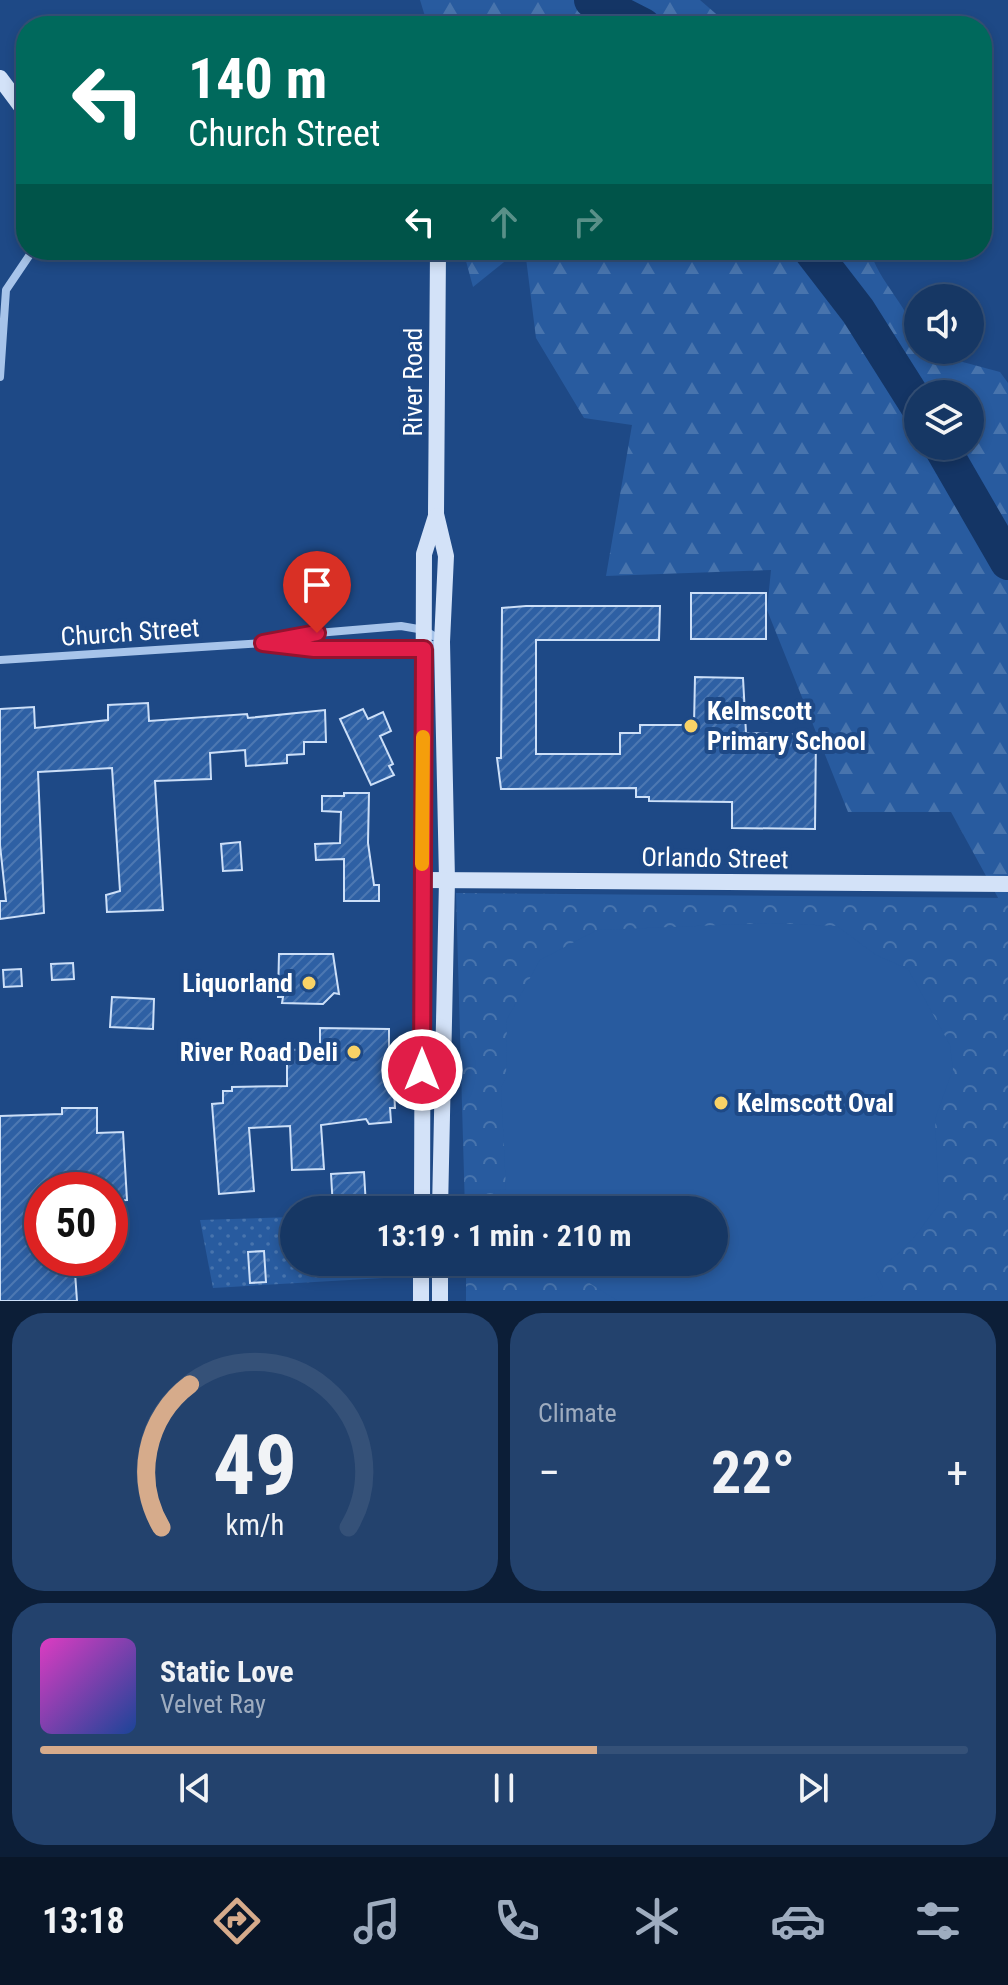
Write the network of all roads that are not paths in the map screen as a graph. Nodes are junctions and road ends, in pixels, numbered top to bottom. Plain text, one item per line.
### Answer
1 (0, 78) edge
2 (16, 100) edge
3 (26, 260) edge
4 (438, 260) edge
5 (0, 377) edge
6 (436, 514) junction
7 (424, 630) junction
8 (442, 642) junction
9 (263, 643) junction
10 (424, 649) junction
11 (0, 660) edge
12 (422, 880) junction
13 (447, 880) junction
14 (1008, 884) edge
15 (422, 1196) edge
16 (440, 1196) edge
17 (421, 1276) edge
18 (440, 1276) edge
19 (421, 1301) edge
20 (440, 1301) edge

1 - 2 main road
3 - 5 street
4 - 6 main road, River Road
6 - 7 main road, River Road
6 - 8 main road, River Road
7 - 8 street, Church Street
7 - 9 street, Church Street
7 - 10 main road, River Road
8 - 10 street, Church Street
8 - 13 main road, River Road
9 - 10 street, Church Street
9 - 11 street, Church Street
10 - 12 main road, River Road
12 - 13 main road, Orlando Street
12 - 15 main road, River Road
13 - 14 main road, Orlando Street
13 - 16 main road, River Road
17 - 19 main road
18 - 20 main road

